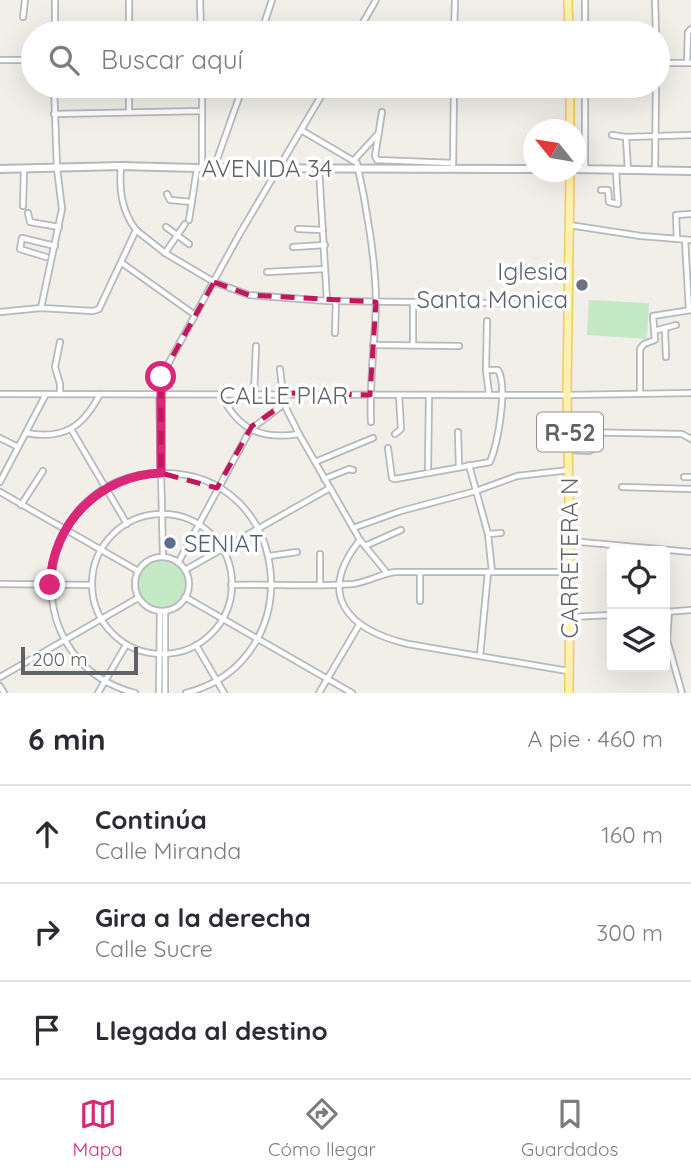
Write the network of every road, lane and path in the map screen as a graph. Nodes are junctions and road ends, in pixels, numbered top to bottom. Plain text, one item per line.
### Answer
1 (24, 0) edge
2 (55, 0) edge
3 (129, 0) edge
4 (200, 0) edge
5 (272, 0) edge
6 (376, 0) edge
7 (455, 0) edge
8 (568, 0) edge
9 (585, 0) edge
10 (655, 0) edge
11 (23, 17) dead end
12 (55, 21) edge
13 (129, 21) edge
14 (201, 21) edge
15 (265, 21) edge
16 (364, 21) edge
17 (454, 21) edge
18 (569, 21) edge
19 (585, 21) edge
20 (656, 21) edge
21 (691, 29) edge
22 (0, 60) edge
23 (21, 60) edge
24 (670, 63) edge
25 (689, 63) edge
26 (54, 98) edge
27 (129, 98) edge
28 (202, 98) edge
29 (239, 98) edge
30 (320, 98) edge
31 (454, 98) edge
32 (570, 98) edge
33 (585, 98) edge
34 (656, 98) edge
35 (202, 111) junction
36 (129, 112) junction
37 (382, 112) dead end
38 (54, 114) junction
39 (570, 119) edge
40 (585, 119) edge
41 (301, 130) junction
42 (378, 133) junction
43 (612, 135) dead end
44 (656, 135) junction
45 (691, 135) edge
46 (625, 137) junction
47 (354, 160) junction
48 (121, 166) junction
49 (453, 166) junction
50 (57, 168) junction
51 (200, 168) junction
52 (214, 168) junction
53 (0, 169) edge
54 (279, 169) junction
55 (319, 169) junction
56 (358, 169) junction
57 (523, 169) edge
58 (586, 169) edge
59 (24, 170) junction
60 (616, 171) junction
61 (628, 171) junction
62 (655, 171) junction
63 (691, 171) edge
64 (570, 182) edge
65 (601, 190) dead end
66 (608, 190) junction
67 (618, 190) junction
68 (167, 194) dead end
69 (192, 202) junction
70 (23, 206) dead end
71 (28, 213) dead end
72 (691, 214) edge
73 (569, 225) junction
74 (60, 227) junction
75 (166, 227) dead end
76 (298, 229) dead end
77 (136, 230) junction
78 (323, 230) junction
79 (178, 236) junction
80 (677, 239) junction
81 (688, 240) edge
82 (189, 244) dead end
83 (325, 245) junction
84 (55, 246) junction
85 (293, 247) dead end
86 (165, 253) junction
87 (46, 257) dead end
88 (122, 263) junction
89 (326, 270) junction
90 (267, 272) dead end
91 (214, 282) junction
92 (327, 301) junction
93 (336, 301) junction
94 (376, 302) junction
95 (413, 302) junction
96 (568, 304) junction
97 (41, 308) junction
98 (690, 310) edge
99 (0, 312) edge
100 (195, 315) junction
101 (486, 321) dead end
102 (676, 325) dead end
103 (664, 330) junction
104 (654, 331) junction
105 (335, 333) dead end
106 (60, 342) dead end
107 (373, 345) junction
108 (414, 345) junction
109 (256, 346) dead end
110 (459, 346) dead end
111 (666, 357) dead end
112 (280, 369) dead end
113 (486, 370) junction
114 (283, 393) junction
115 (640, 393) junction
116 (691, 393) edge
117 (0, 394) edge
118 (46, 394) junction
119 (60, 394) junction
120 (100, 394) junction
121 (160, 394) junction
122 (254, 394) junction
123 (489, 394) junction
124 (221, 395) junction
125 (370, 395) junction
126 (399, 395) junction
127 (429, 395) junction
128 (503, 395) junction
129 (567, 395) junction
130 (284, 404) junction
131 (371, 422) dead end
132 (71, 429) junction
133 (250, 430) junction
134 (458, 432) dead end
135 (569, 432) junction
136 (26, 433) junction
137 (299, 434) junction
138 (395, 434) dead end
139 (0, 438) edge
140 (373, 438) dead end
141 (691, 439) edge
142 (598, 446) dead end
143 (18, 447) junction
144 (388, 449) dead end
145 (569, 450) junction
146 (315, 463) junction
147 (469, 466) junction
148 (458, 467) junction
149 (428, 468) dead end
150 (353, 470) dead end
151 (569, 470) junction
152 (43, 471) dead end
153 (161, 473) junction
154 (684, 477) dead end
155 (691, 477) edge
156 (324, 479) junction
157 (0, 482) edge
158 (621, 487) dead end
159 (106, 488) junction
160 (217, 488) junction
161 (330, 488) junction
162 (691, 489) edge
163 (477, 491) junction
164 (0, 492) edge
165 (21, 505) junction
166 (162, 515) junction
167 (127, 524) junction
168 (198, 525) junction
169 (353, 528) junction
170 (258, 529) junction
171 (65, 530) junction
172 (401, 530) dead end
173 (501, 533) dead end
174 (488, 534) junction
175 (360, 540) junction
176 (570, 541) junction
177 (365, 546) junction
178 (222, 549) junction
179 (101, 551) junction
180 (297, 552) dead end
181 (691, 552) edge
182 (320, 554) dead end
183 (269, 556) junction
184 (163, 557) junction
185 (178, 563) junction
186 (185, 570) junction
187 (138, 571) junction
188 (490, 572) junction
189 (570, 572) junction
190 (387, 573) junction
191 (420, 573) junction
192 (0, 584) edge
193 (272, 584) junction
194 (320, 584) junction
195 (339, 584) junction
196 (50, 585) junction
197 (92, 585) junction
198 (231, 585) junction
199 (185, 597) junction
200 (138, 598) junction
201 (420, 601) dead end
202 (691, 610) edge
203 (163, 611) junction
204 (670, 612) edge
205 (607, 615) edge
206 (569, 617) junction
207 (101, 619) junction
208 (222, 619) junction
209 (359, 625) junction
210 (258, 639) junction
211 (65, 640) junction
212 (126, 645) junction
213 (196, 645) junction
214 (162, 654) junction
215 (480, 656) junction
216 (670, 656) edge
217 (568, 671) junction
218 (0, 677) edge
219 (328, 680) junction
220 (105, 681) junction
221 (217, 681) junction
222 (0, 686) edge
223 (4, 693) edge
224 (98, 693) edge
225 (135, 693) edge
226 (159, 693) edge
227 (164, 693) edge
228 (186, 693) edge
229 (224, 693) edge
230 (319, 693) edge
231 (352, 693) edge
232 (569, 693) edge
233 (682, 693) edge

1 - 11 street
2 - 12 street
3 - 13 street
4 - 14 street
5 - 15 street
6 - 16 street
7 - 17 street
8 - 18 main road
9 - 19 street
10 - 20 street
21 - 25 street
22 - 23 street
24 - 25 street
26 - 38 street
27 - 36 street
28 - 35 street
29 - 52 street
30 - 41 street
31 - 49 street
32 - 39 main road
33 - 40 street
34 - 44 street
35 - 36 street
35 - 51 street
36 - 38 street
37 - 42 street
38 - 50 street
41 - 47 street
41 - 54 street
42 - 47 street
42 - 49 street
43 - 46 street
44 - 45 street
44 - 46 street
44 - 62 street
46 - 61 street
47 - 56 street
48 - 50 street, AVENIDA 34
48 - 51 street, AVENIDA 34
48 - 77 street
49 - 56 street, AVENIDA 34
49 - 57 street, AVENIDA 34
50 - 59 street, AVENIDA 34
50 - 74 street
51 - 52 street, AVENIDA 34
51 - 69 street
52 - 54 street, AVENIDA 34
53 - 59 street, AVENIDA 34
54 - 55 street, AVENIDA 34
54 - 91 street
55 - 56 street, AVENIDA 34
55 - 78 street
56 - 94 street
58 - 60 street
59 - 70 street
60 - 61 street
60 - 67 street
61 - 62 street
62 - 63 street
64 - 73 main road, CARRETERA N / R-52
65 - 66 street
66 - 67 street
66 - 67 street
68 - 69 street
69 - 79 street
71 - 74 street
72 - 80 street
73 - 80 street
73 - 96 main road, CARRETERA N / R-52
74 - 84 street
75 - 79 street
76 - 78 street
77 - 86 street
77 - 88 street
78 - 83 street
79 - 82 street
79 - 86 street
80 - 81 street
81 - 98 street
83 - 85 street
83 - 89 street
84 - 87 street
84 - 97 street
86 - 91 street
88 - 97 street
88 - 100 street
89 - 90 street
89 - 92 street
91 - 92 street
91 - 100 street
92 - 93 street
93 - 94 street
93 - 105 street
94 - 95 street
94 - 107 street
95 - 96 street
95 - 108 street
96 - 129 main road, CARRETERA N / R-52
97 - 99 street
98 - 104 street
100 - 121 street
101 - 113 street
102 - 103 street
103 - 104 street
103 - 111 street
104 - 115 street
106 - 119 street
107 - 108 street
107 - 125 street
108 - 110 street
109 - 122 street
112 - 114 street
113 - 123 street
113 - 128 street
114 - 122 street, CALLE PIAR
114 - 125 street, CALLE PIAR
114 - 130 street
115 - 116 street, CALLE PIAR
115 - 129 street, CALLE PIAR
117 - 118 street, CALLE PIAR
118 - 119 street, CALLE PIAR
118 - 136 street
119 - 120 street, CALLE PIAR
120 - 121 street, CALLE PIAR
120 - 132 street
121 - 124 street, CALLE PIAR
121 - 153 street
122 - 124 street, CALLE PIAR
123 - 127 street, CALLE PIAR
123 - 128 street, CALLE PIAR
124 - 133 street
125 - 126 street, CALLE PIAR
125 - 131 street
126 - 127 street, CALLE PIAR
126 - 138 street
127 - 149 street
128 - 129 street, CALLE PIAR
128 - 147 street
129 - 135 main road, CARRETERA N / R-52
130 - 133 street
130 - 137 street
132 - 136 street
132 - 159 street
133 - 137 street
133 - 160 street
134 - 148 street
135 - 141 street
135 - 145 main road, CARRETERA N / R-52
136 - 143 street
137 - 146 street
139 - 143 street
140 - 146 street
142 - 145 street
143 - 157 street
144 - 148 street
145 - 151 main road, CARRETERA N / R-52
146 - 156 street
147 - 148 street
147 - 163 street
150 - 156 street
151 - 163 street
151 - 176 main road, CARRETERA N / R-52
152 - 165 street
153 - 159 street
153 - 160 street
153 - 166 street
154 - 155 street
156 - 161 street
158 - 162 street
159 - 167 street
159 - 171 street
160 - 168 street
160 - 170 street
161 - 169 street
161 - 170 street
163 - 169 street
163 - 174 street
164 - 165 street
165 - 171 street
166 - 167 street
166 - 168 street
166 - 184 street
167 - 179 street
168 - 178 street
168 - 185 street
169 - 175 street
170 - 178 street
170 - 183 street
171 - 179 street
171 - 196 street
172 - 177 street
173 - 174 street
174 - 188 street
175 - 177 street
175 - 195 street
176 - 181 street
176 - 189 main road, CARRETERA N / R-52
177 - 190 street
178 - 186 street
178 - 198 street
179 - 187 street
179 - 197 street
180 - 183 street
182 - 194 street
183 - 193 street
184 - 185 street
184 - 187 street
185 - 186 street
186 - 199 street
187 - 200 street
188 - 189 street
188 - 191 street
188 - 215 street
189 - 206 main road, CARRETERA N / R-52
190 - 191 street
190 - 195 street
191 - 201 street
192 - 196 street
193 - 194 street
193 - 198 street
193 - 210 street
194 - 195 street
195 - 209 street
196 - 197 street
196 - 211 street
197 - 207 street
198 - 208 street
199 - 203 street
199 - 208 street
200 - 203 street
200 - 207 street
202 - 204 street
203 - 214 street
205 - 206 street
206 - 217 main road, CARRETERA N / R-52
207 - 211 street
207 - 212 street
208 - 210 street
208 - 213 street
209 - 215 street
209 - 219 street
210 - 219 street
210 - 221 street
211 - 218 street
211 - 220 street
212 - 214 street
212 - 220 street
213 - 214 street
213 - 221 street
214 - 226 street
214 - 227 street
215 - 217 street
216 - 233 street
217 - 232 main road, CARRETERA N / R-52
219 - 230 street
219 - 231 street
220 - 224 street
220 - 225 street
221 - 228 street
221 - 229 street
222 - 223 street

